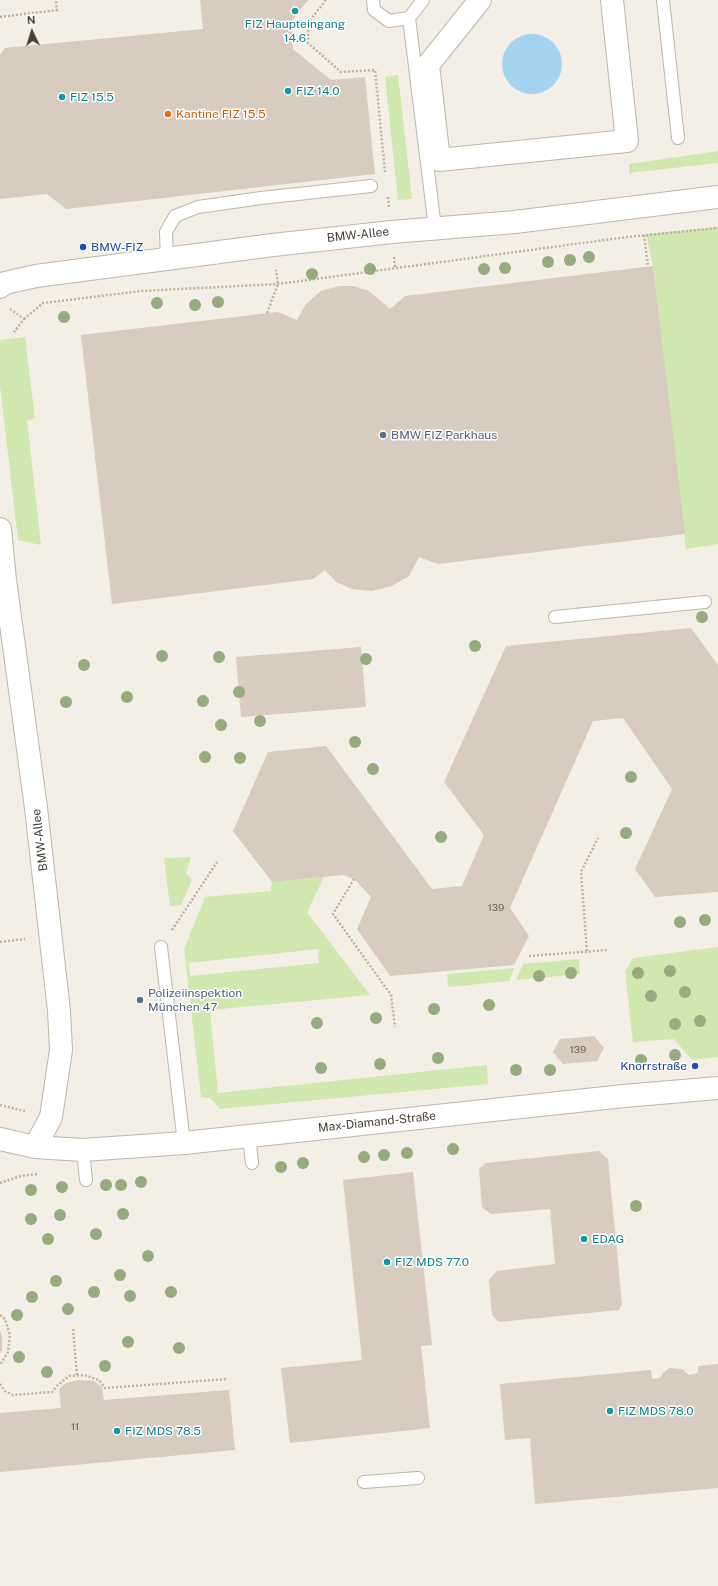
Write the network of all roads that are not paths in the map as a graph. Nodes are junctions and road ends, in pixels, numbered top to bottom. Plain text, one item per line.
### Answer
1 (373, 0) edge
2 (423, 0) edge
3 (480, 0) edge
4 (612, 0) edge
5 (663, 0) edge
6 (408, 18) junction
7 (678, 138) dead end
8 (371, 186) dead end
9 (718, 197) edge
10 (435, 228) junction
11 (166, 259) junction
12 (3, 297) edge
13 (0, 529) edge
14 (3, 580) edge
15 (705, 602) dead end
16 (555, 617) dead end
17 (160, 947) road end
18 (718, 1088) edge
19 (249, 1135) junction
20 (0, 1139) edge
21 (184, 1143) junction
22 (35, 1147) junction
23 (83, 1150) junction
24 (0, 1155) edge
25 (252, 1163) dead end
26 (86, 1180) dead end
27 (418, 1478) dead end
28 (364, 1482) dead end

1 - 6 lane
2 - 6 lane
3 - 4 street
5 - 7 lane
6 - 10 lane
8 - 11 lane
9 - 10 street, BMW-Allee
10 - 11 street, BMW-Allee
11 - 12 street, BMW-Allee
13 - 14 street, BMW-Allee
14 - 22 street, BMW-Allee
15 - 16 lane
17 - 21 lane
18 - 19 street, Max-Diamand-Straße
19 - 21 street, Max-Diamand-Straße
19 - 25 lane
20 - 22 street, Max-Diamand-Straße
21 - 23 street, Max-Diamand-Straße
22 - 23 street, Max-Diamand-Straße
22 - 24 street, Max-Diamand-Straße
23 - 26 lane
27 - 28 lane

